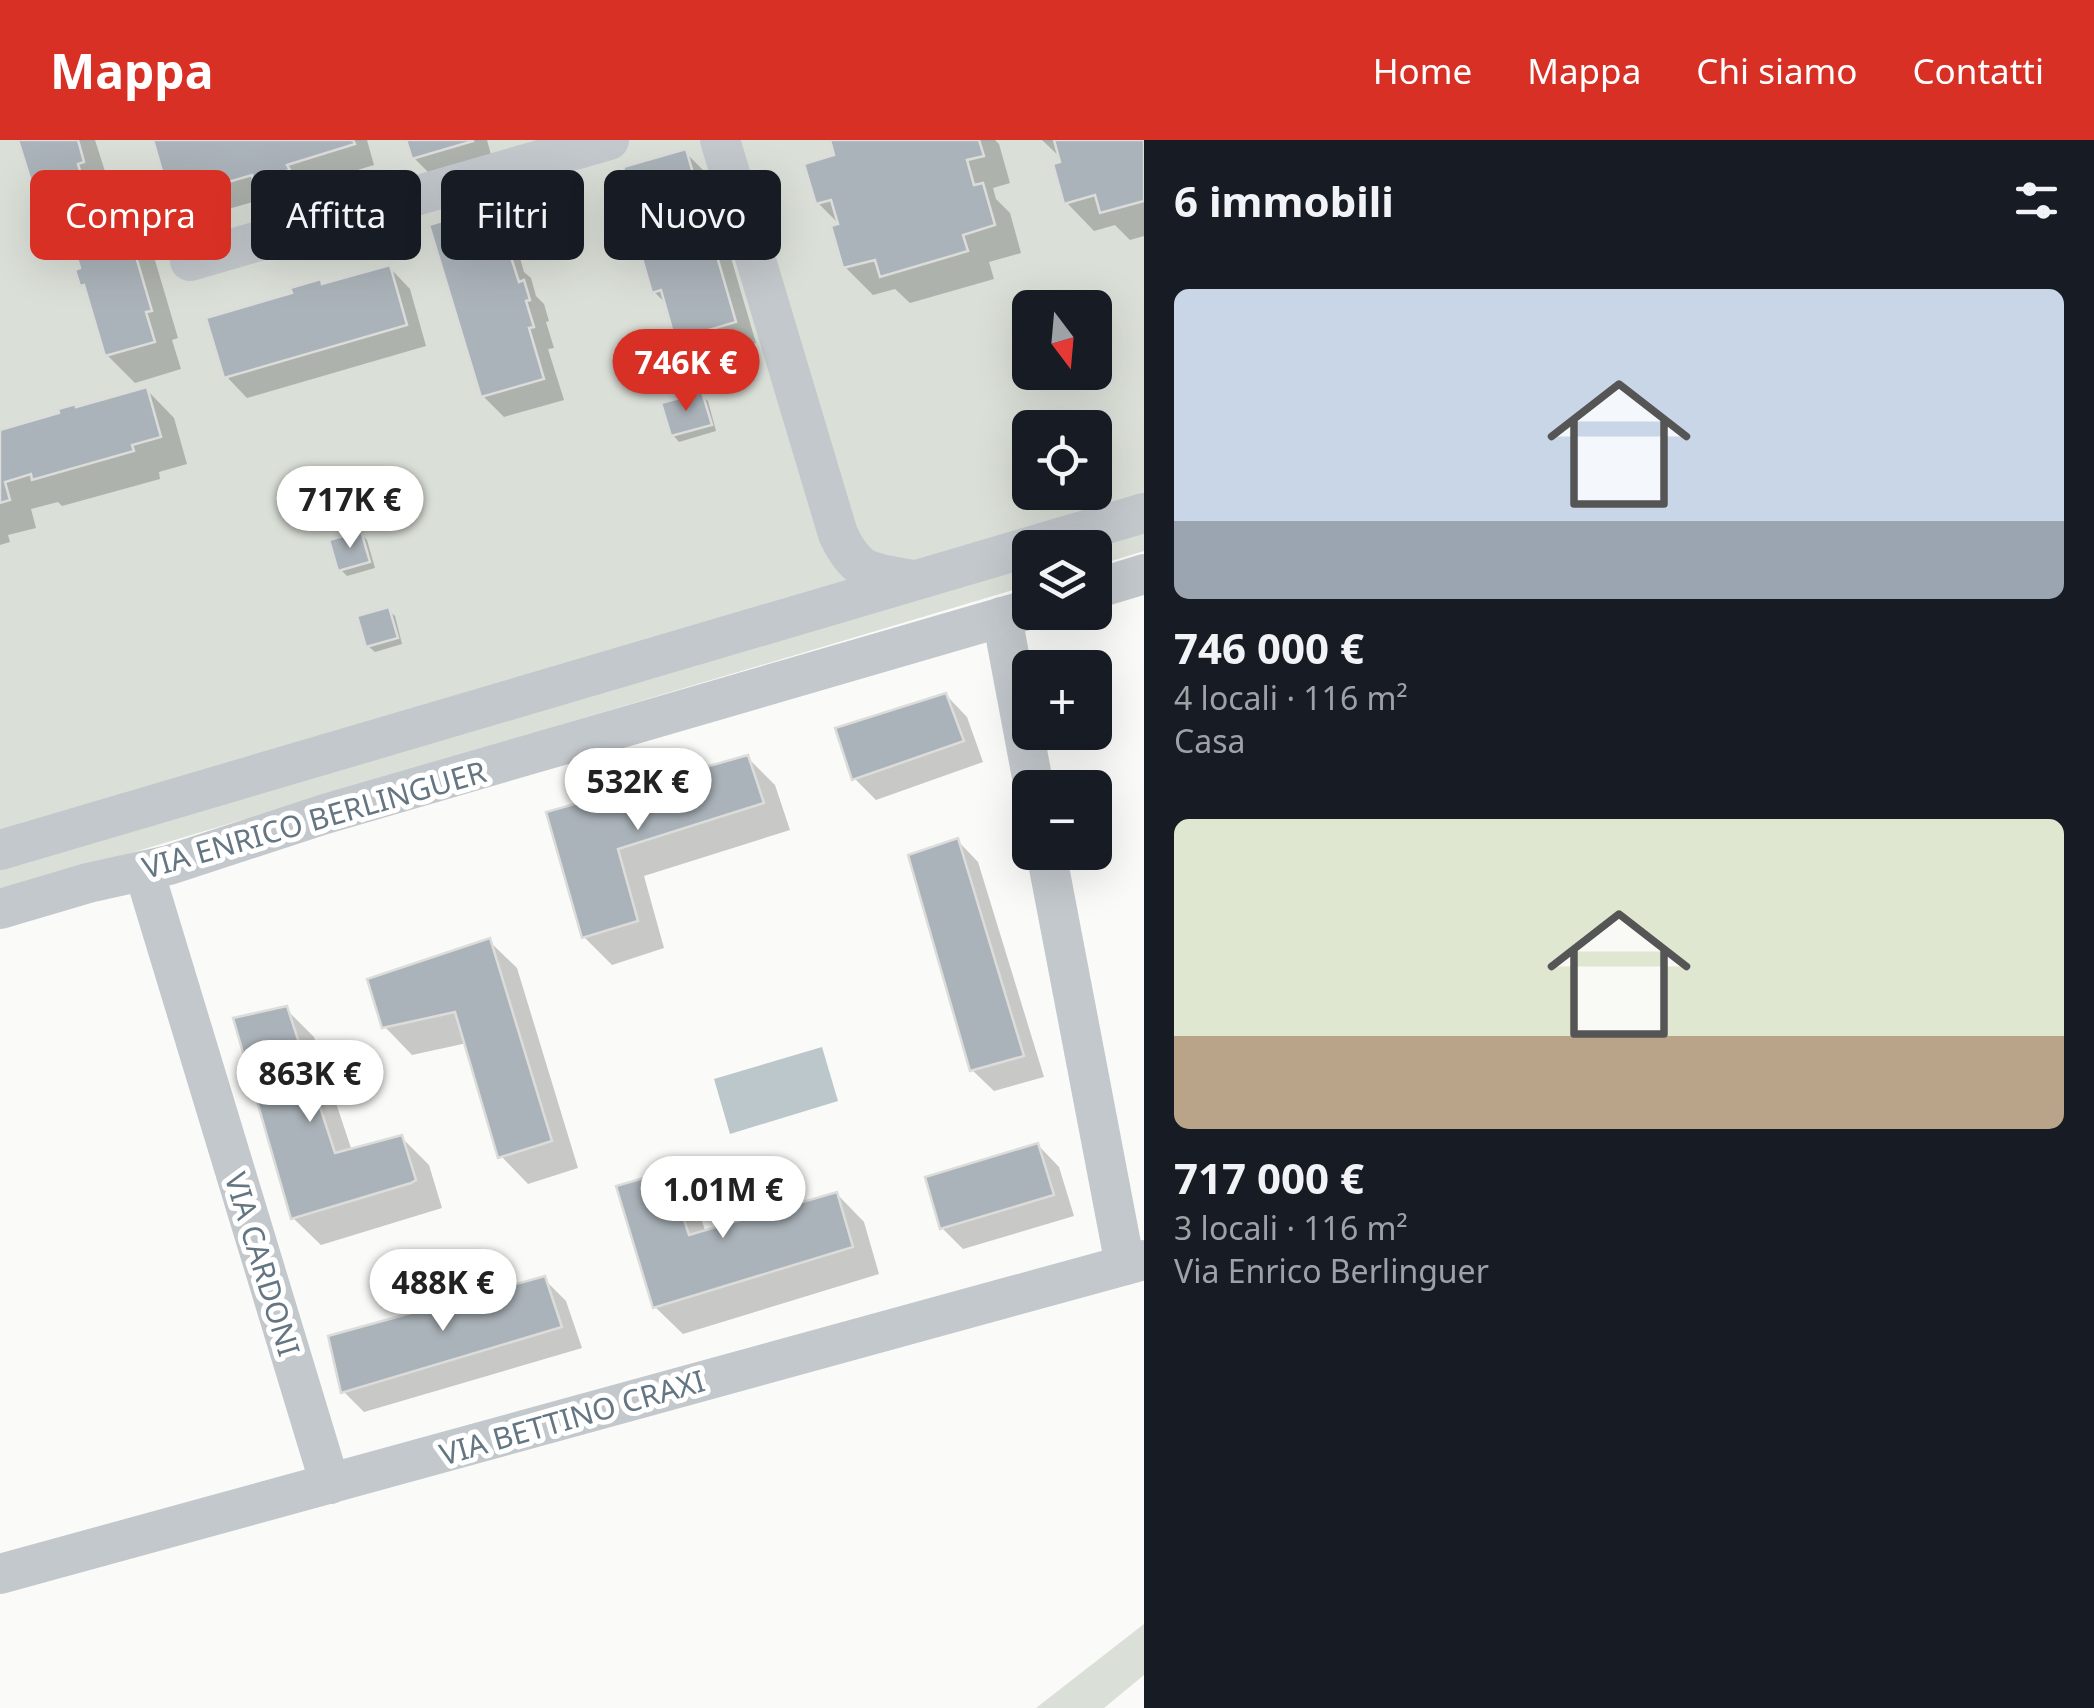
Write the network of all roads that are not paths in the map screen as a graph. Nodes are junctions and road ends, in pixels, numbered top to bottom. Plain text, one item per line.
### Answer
1 (609, 140) edge
2 (720, 140) edge
3 (190, 261) dead end
4 (1144, 513) edge
5 (838, 534) junction
6 (1144, 574) edge
7 (919, 581) junction
8 (1112, 584) edge
9 (1012, 614) edge
10 (791, 618) junction
11 (1018, 630) edge
12 (1032, 770) edge
13 (0, 850) edge
14 (144, 870) junction
15 (1050, 870) edge
16 (0, 910) edge
17 (1134, 1263) edge
18 (330, 1484) junction
19 (0, 1574) edge

1 - 3 street
2 - 5 street
4 - 7 street
5 - 7 street
5 - 10 street
6 - 8 street
7 - 10 street
9 - 14 street, VIA ENRICO BERLINGUER
10 - 13 street
11 - 12 street
14 - 16 street, VIA ENRICO BERLINGUER
14 - 18 street, VIA CARDONI
15 - 17 street
17 - 18 street, VIA BETTINO CRAXI
18 - 19 street, VIA BETTINO CRAXI

